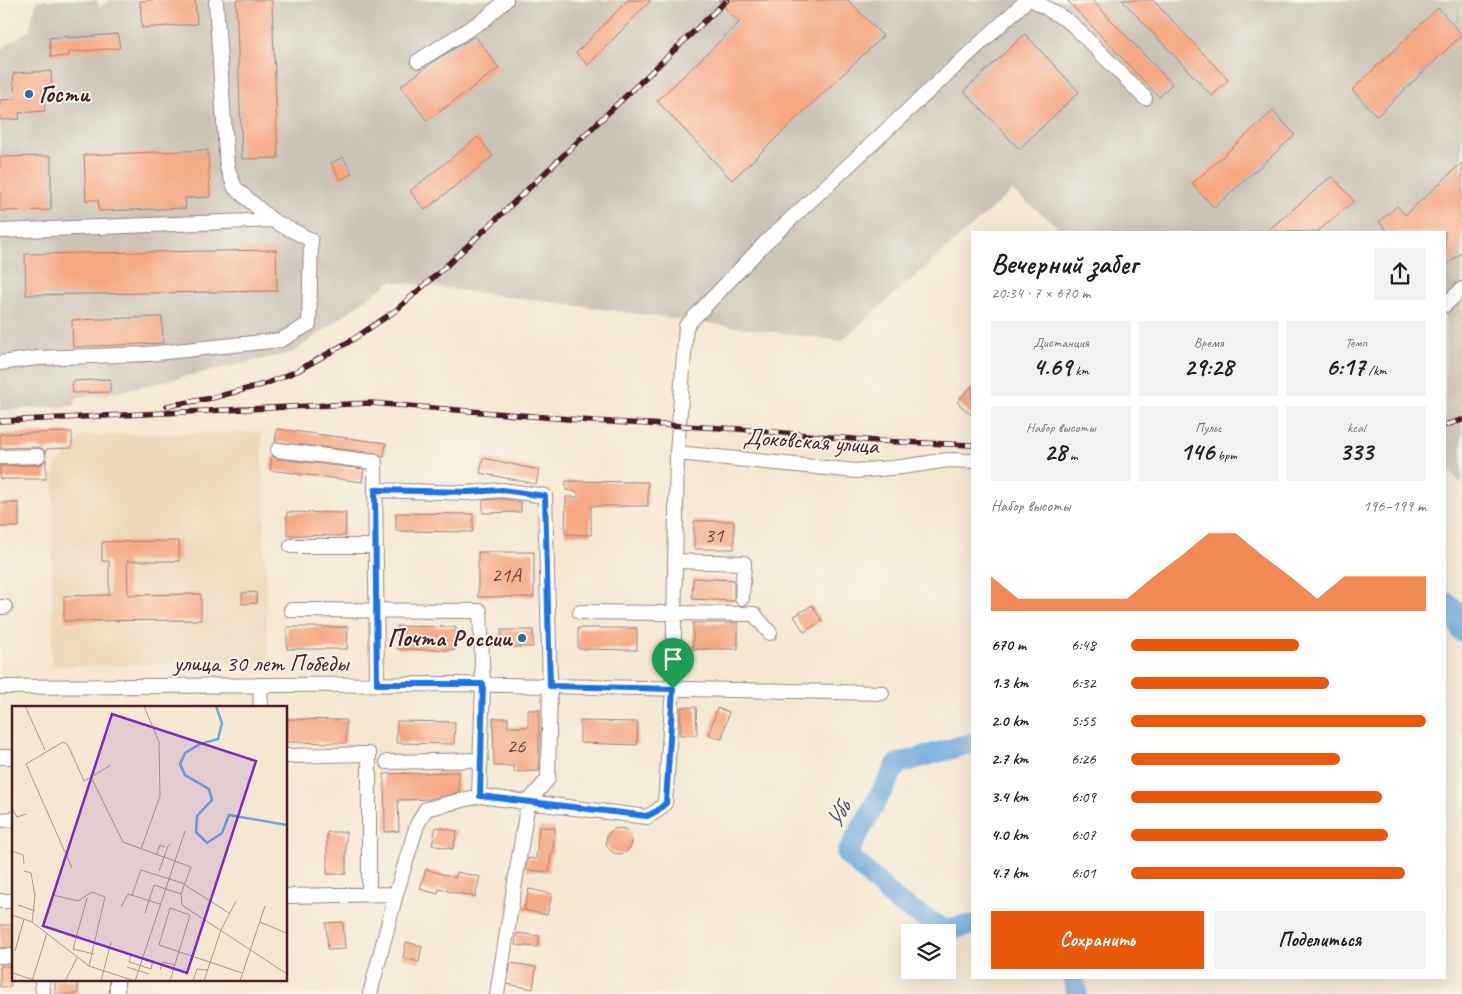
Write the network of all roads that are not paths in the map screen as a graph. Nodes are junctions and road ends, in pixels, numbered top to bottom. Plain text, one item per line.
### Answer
1 (506, 0) edge
2 (1027, 0) edge
3 (1033, 0) edge
4 (216, 2) dead end
5 (418, 62) dead end
6 (1145, 98) dead end
7 (272, 220) junction
8 (0, 231) edge
9 (1462, 289) edge
10 (1446, 304) edge
11 (0, 363) edge
12 (278, 450) dead end
13 (677, 453) junction
14 (38, 456) dead end
15 (0, 457) edge
16 (971, 461) edge
17 (375, 490) junction
18 (291, 546) dead end
19 (375, 546) junction
20 (675, 561) junction
21 (742, 598) dead end
22 (291, 610) dead end
23 (376, 610) junction
24 (580, 612) dead end
25 (674, 614) junction
26 (770, 633) dead end
27 (377, 684) junction
28 (483, 684) junction
29 (260, 685) junction
30 (550, 686) junction
31 (0, 687) edge
32 (673, 689) junction
33 (882, 693) dead end
34 (260, 706) edge
35 (288, 756) edge
36 (480, 760) junction
37 (388, 762) dead end
38 (480, 796) junction
39 (528, 802) junction
40 (369, 894) junction
41 (396, 894) junction
42 (288, 896) edge
43 (370, 994) edge
44 (497, 994) edge

1 - 5 street
2 - 13 street
3 - 6 street
4 - 7 street
7 - 8 street
7 - 11 street
9 - 10 street
12 - 17 street
13 - 16 street, Доковская улица
13 - 20 street
14 - 15 street
17 - 19 street
17 - 30 street
18 - 19 street
19 - 23 street
20 - 21 street
20 - 25 street
22 - 23 street
23 - 27 street
23 - 28 street
24 - 25 street
25 - 26 street
25 - 32 street
27 - 28 street, улица 30 лет Победы
27 - 29 street, улица 30 лет Победы
28 - 30 street, улица 30 лет Победы
28 - 36 street
29 - 31 street, улица 30 лет Победы
29 - 34 street
30 - 32 street, улица 30 лет Победы
30 - 39 street
32 - 33 street, улица 30 лет Победы
32 - 39 street
35 - 40 street
36 - 37 street
36 - 38 street
38 - 39 street
38 - 41 street
39 - 44 street
40 - 41 street
40 - 42 street
41 - 43 street

